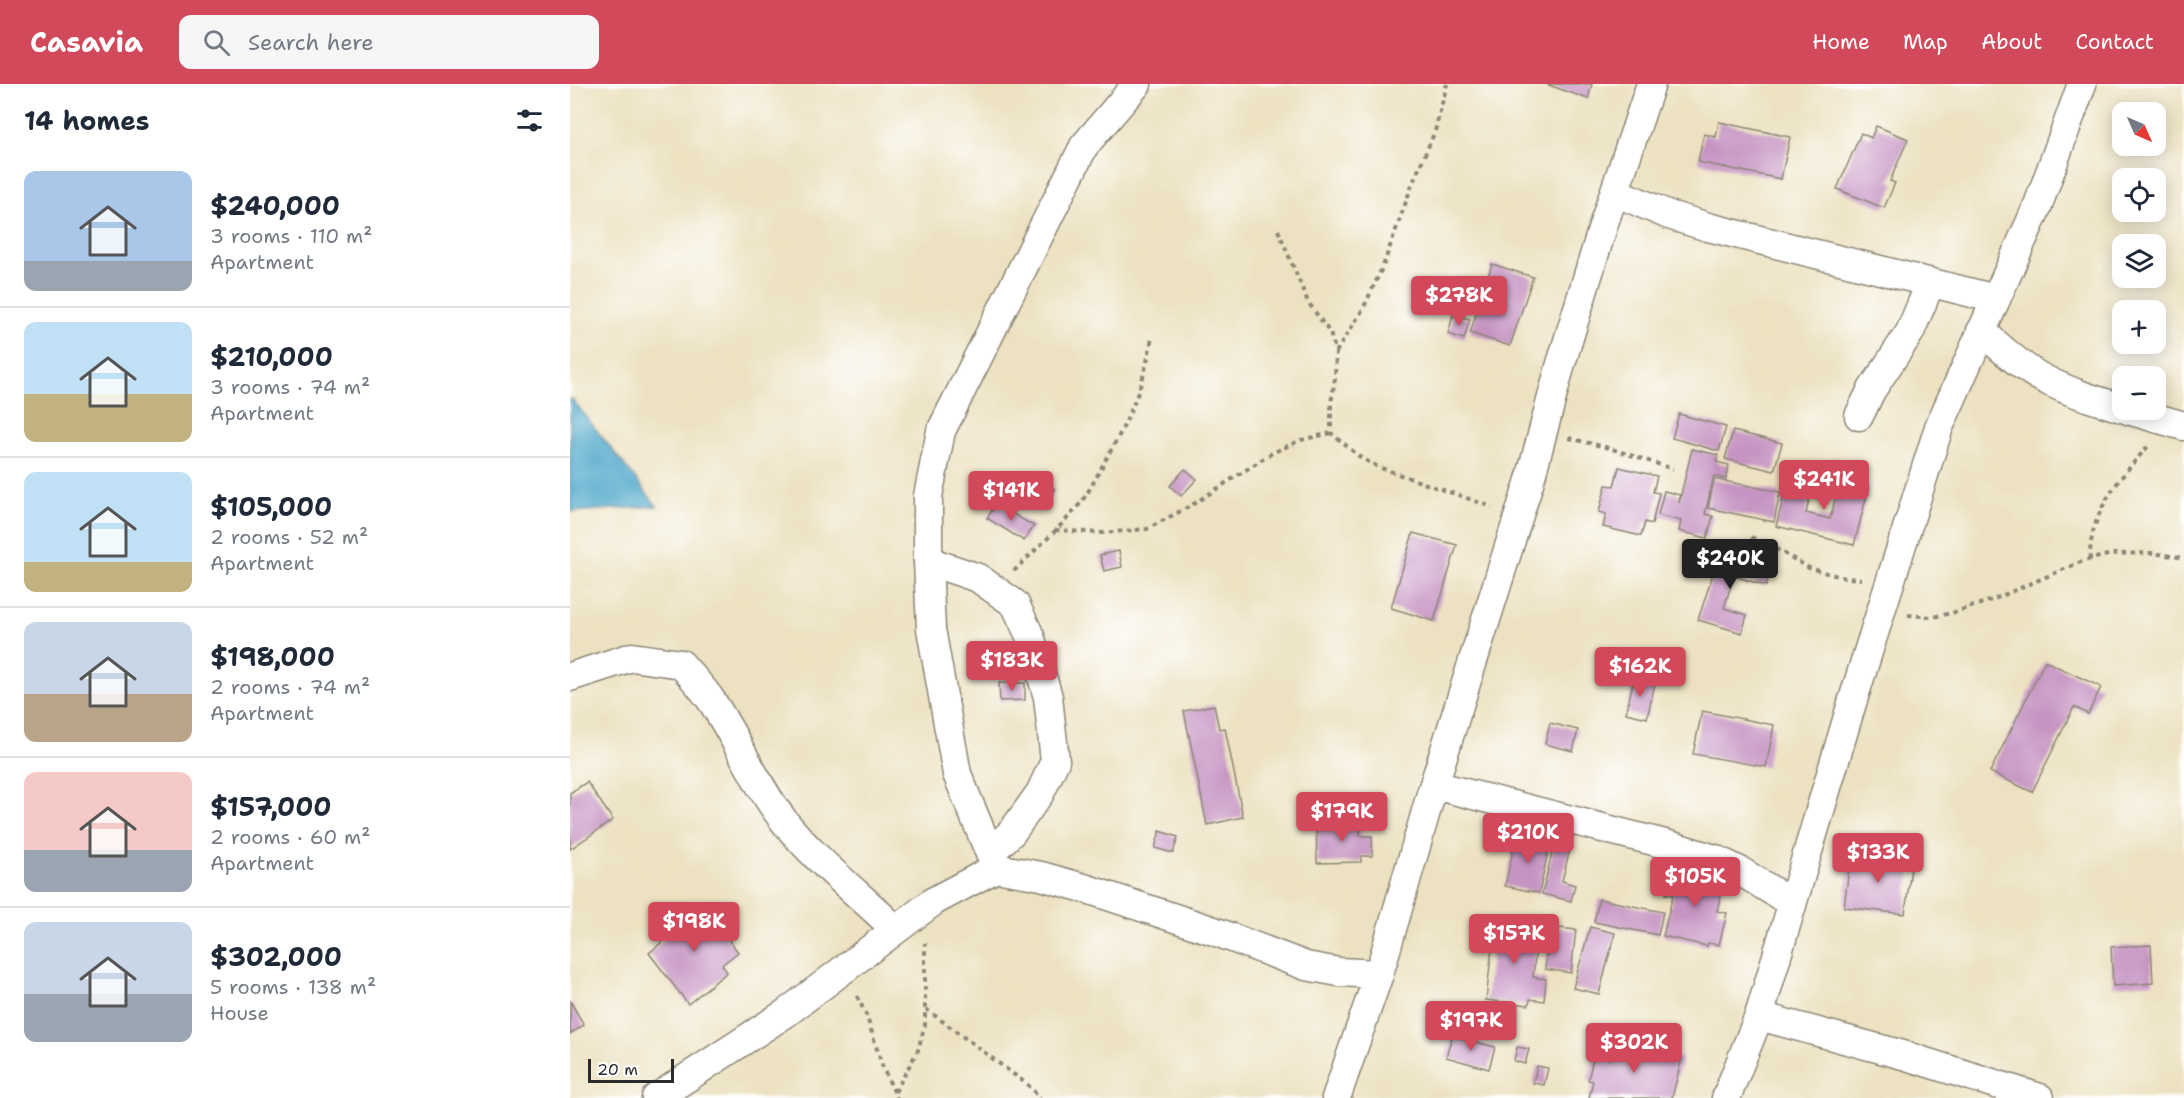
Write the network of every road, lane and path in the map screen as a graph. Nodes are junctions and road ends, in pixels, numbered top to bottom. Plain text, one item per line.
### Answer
1 (1137, 84) edge
2 (1447, 84) edge
3 (1651, 84) edge
4 (2082, 84) edge
5 (1615, 192) junction
6 (1278, 230) dead end
7 (1930, 284) junction
8 (1996, 299) junction
9 (1981, 331) junction
10 (1152, 337) dead end
11 (1336, 352) junction
12 (2112, 405) edge
13 (1859, 416) dead end
14 (2178, 424) edge
15 (1542, 432) junction
16 (1330, 433) junction
17 (1673, 469) dead end
18 (1519, 516) junction
19 (1055, 530) junction
20 (1750, 537) dead end
21 (2184, 558) edge
22 (2090, 560) junction
23 (928, 561) junction
24 (1890, 581) junction
25 (995, 590) junction
26 (1881, 608) junction
27 (570, 677) edge
28 (1434, 785) junction
29 (993, 861) junction
30 (1792, 903) junction
31 (924, 907) junction
32 (895, 929) junction
33 (843, 968) junction
34 (1379, 974) junction
35 (925, 1009) junction
36 (1759, 1016) junction
37 (896, 1092) junction
38 (656, 1098) edge
39 (897, 1098) edge
40 (1040, 1098) edge
41 (1336, 1098) edge
42 (1726, 1098) edge
43 (2040, 1098) edge

1 - 23 street
2 - 11 path
3 - 5 street
4 - 8 street
5 - 7 street
5 - 15 street
6 - 11 path
7 - 8 street
7 - 13 street
8 - 9 street
9 - 12 street
9 - 24 street
10 - 19 path
11 - 16 path
14 - 22 path
15 - 17 path
15 - 18 street
16 - 18 path
16 - 19 path
18 - 28 street
19 - 25 path
20 - 24 path
21 - 22 path
22 - 26 path
23 - 25 street
23 - 29 street
24 - 26 street
25 - 29 street
26 - 30 street
27 - 32 street
28 - 30 street
28 - 34 street
29 - 31 street
29 - 34 street
30 - 36 street
31 - 32 street
31 - 35 path
32 - 33 street
33 - 37 path
33 - 38 street
34 - 41 street
35 - 37 path
35 - 40 path
36 - 42 street
36 - 43 street
37 - 39 path

